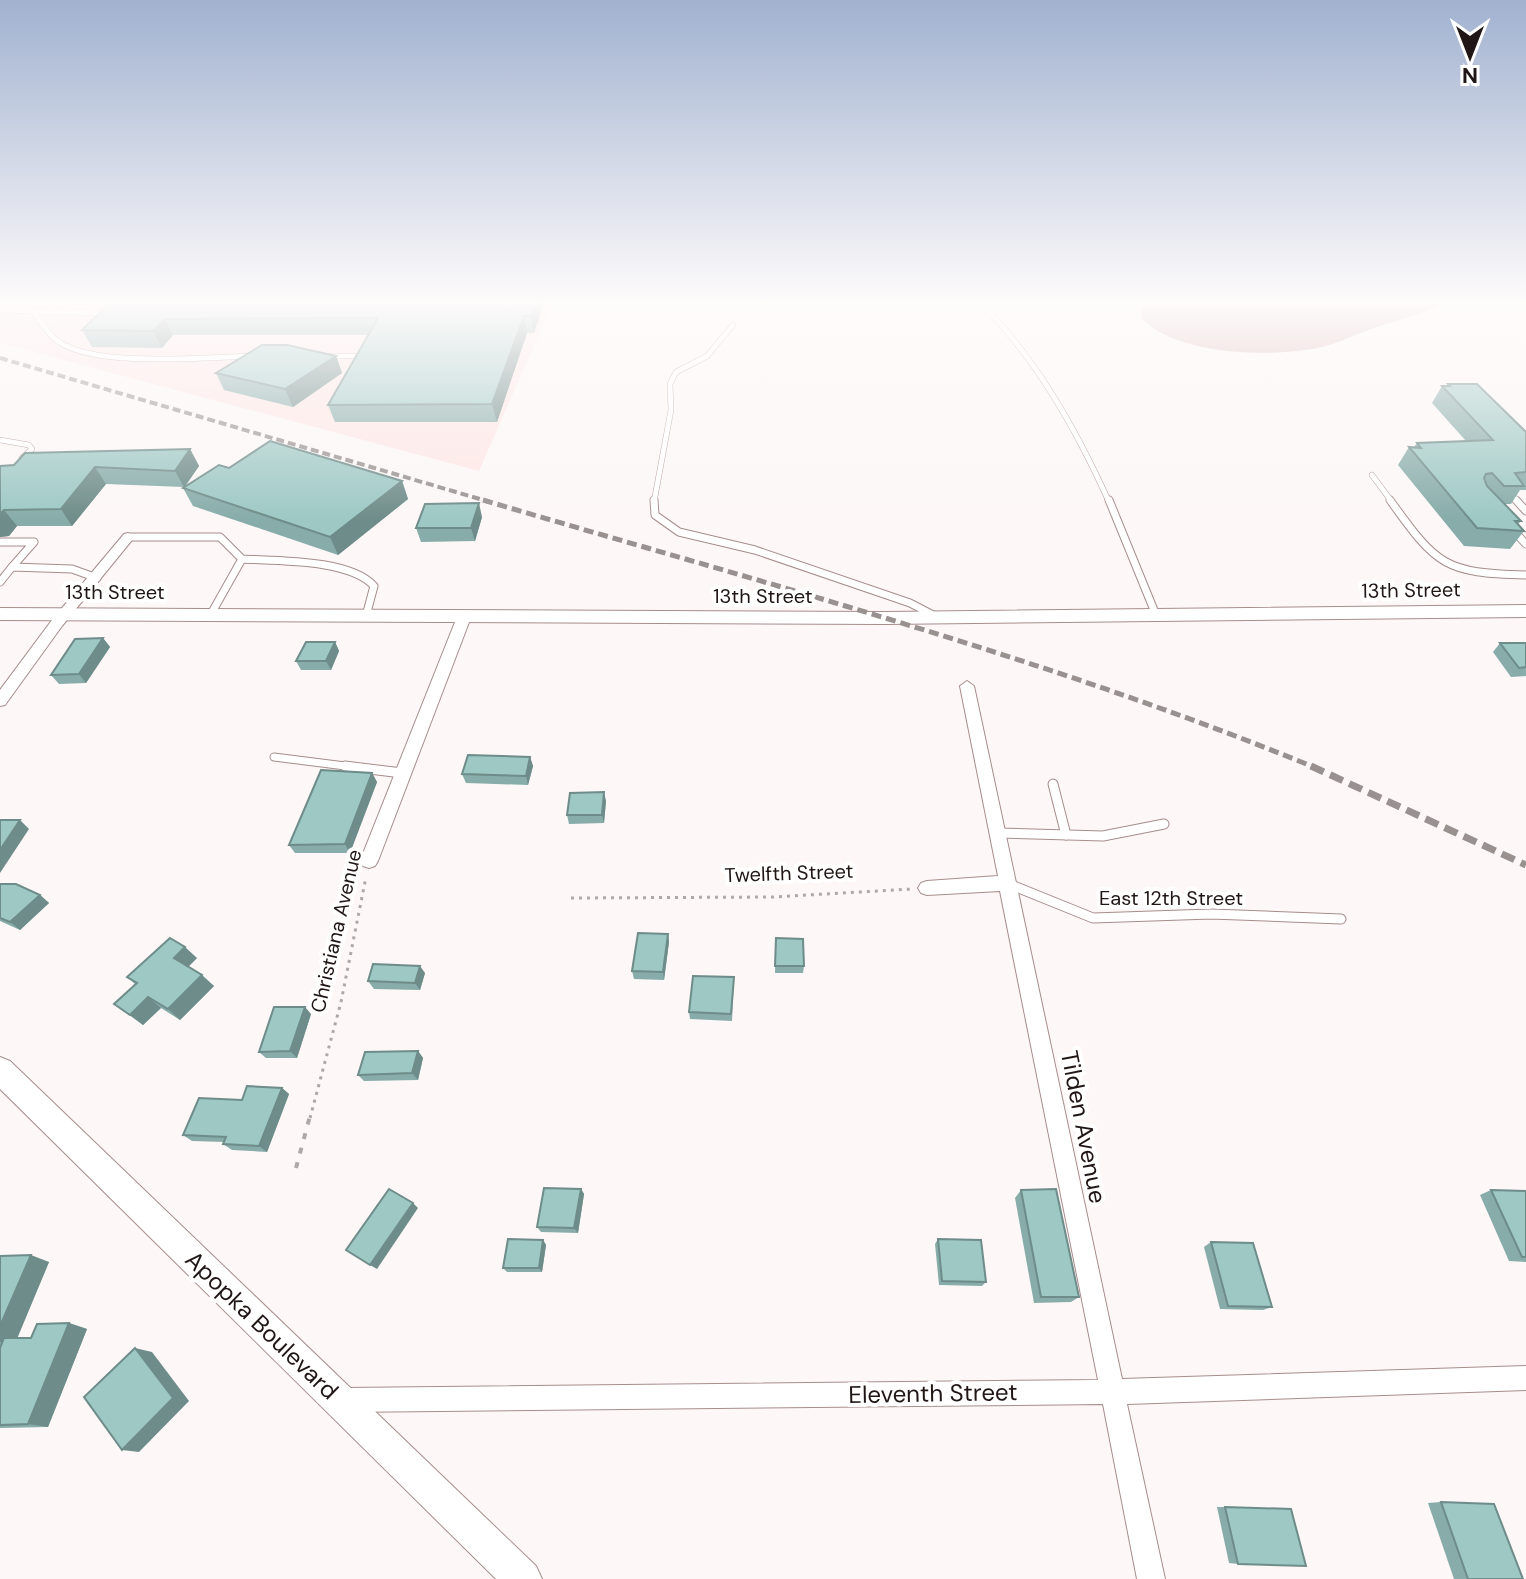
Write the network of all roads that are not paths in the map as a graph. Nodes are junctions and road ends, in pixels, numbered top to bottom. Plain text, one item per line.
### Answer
1 (675, 374) edge
2 (1038, 374) edge
3 (0, 440) edge
4 (11, 469) edge
5 (1372, 475) dead end
6 (1512, 496) edge
7 (1526, 511) edge
8 (1506, 526) edge
9 (1515, 531) junction
10 (1526, 531) edge
11 (128, 537) joint
12 (0, 542) edge
13 (1526, 544) edge
14 (242, 559) junction
15 (12, 567) junction
16 (1526, 575) edge
17 (97, 578) junction
18 (1, 580) edge
19 (1526, 611) edge
20 (0, 614) edge
21 (64, 614) junction
22 (211, 614) junction
23 (1156, 615) junction
24 (366, 616) junction
25 (464, 617) junction
26 (937, 617) junction
27 (967, 686) dead end
28 (0, 701) edge
29 (274, 757) dead end
30 (402, 773) junction
31 (1053, 784) dead end
32 (1164, 824) dead end
33 (998, 833) junction
34 (1066, 835) junction
35 (369, 861) road end
36 (1009, 883) junction
37 (927, 888) road end
38 (1341, 919) dead end
39 (0, 1070) edge
40 (1526, 1378) edge
41 (1111, 1392) junction
42 (339, 1400) junction
43 (523, 1579) edge
44 (1151, 1579) edge

1 - 26 lane
2 - 23 lane
3 - 4 lane
5 - 16 lane
6 - 7 lane
8 - 9 lane
9 - 10 lane
9 - 13 lane
11 - 14 lane
11 - 17 street
12 - 15 lane
14 - 22 lane
14 - 24 lane
15 - 17 lane
15 - 18 lane
17 - 21 street
19 - 23 street, 13th Street
20 - 21 street, 13th Street
21 - 22 street, 13th Street
21 - 28 street
22 - 24 street, 13th Street
23 - 26 street, 13th Street
24 - 25 street, 13th Street
25 - 26 street, 13th Street
25 - 30 street, Christiana Avenue
27 - 33 street, Tilden Avenue
29 - 30 lane
30 - 35 street, Christiana Avenue
31 - 34 lane
32 - 34 lane
33 - 34 lane
33 - 36 street, Tilden Avenue
36 - 37 street
36 - 38 lane, East 12th Street
36 - 41 street, Tilden Avenue
39 - 42 street, Apopka Boulevard
40 - 41 street, Eleventh Street
41 - 42 street, Eleventh Street
41 - 44 street, Tilden Avenue
42 - 43 street, Apopka Boulevard

